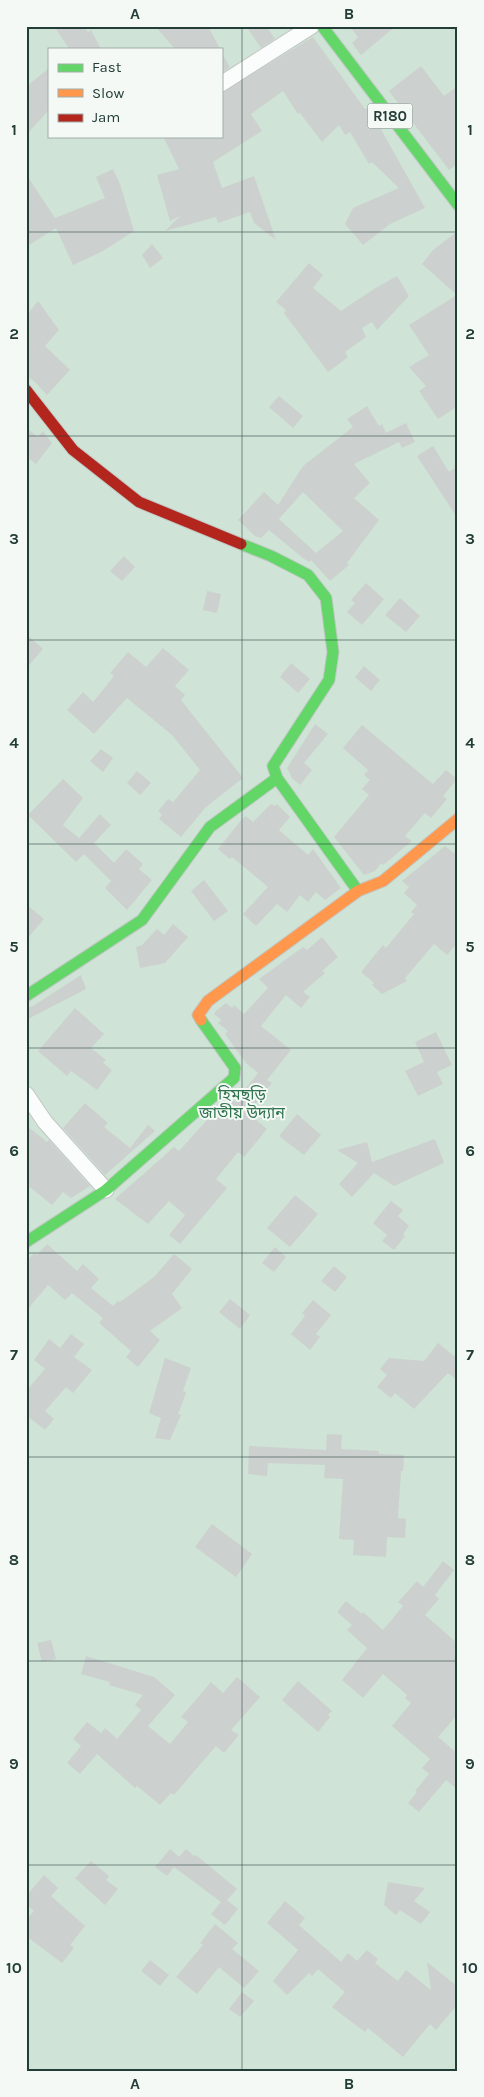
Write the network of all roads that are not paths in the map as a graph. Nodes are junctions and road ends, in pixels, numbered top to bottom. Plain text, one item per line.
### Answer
1 (312, 26) edge
2 (322, 26) edge
3 (222, 83) edge
4 (458, 205) edge
5 (26, 390) edge
6 (277, 778) junction
7 (458, 819) edge
8 (358, 891) junction
9 (26, 996) edge
10 (26, 1094) edge
11 (106, 1190) junction
12 (26, 1242) edge

1 - 3 street
2 - 4 street, R180
5 - 6 street
6 - 8 street
6 - 9 street
7 - 8 street
8 - 11 street
10 - 11 street
11 - 12 street

